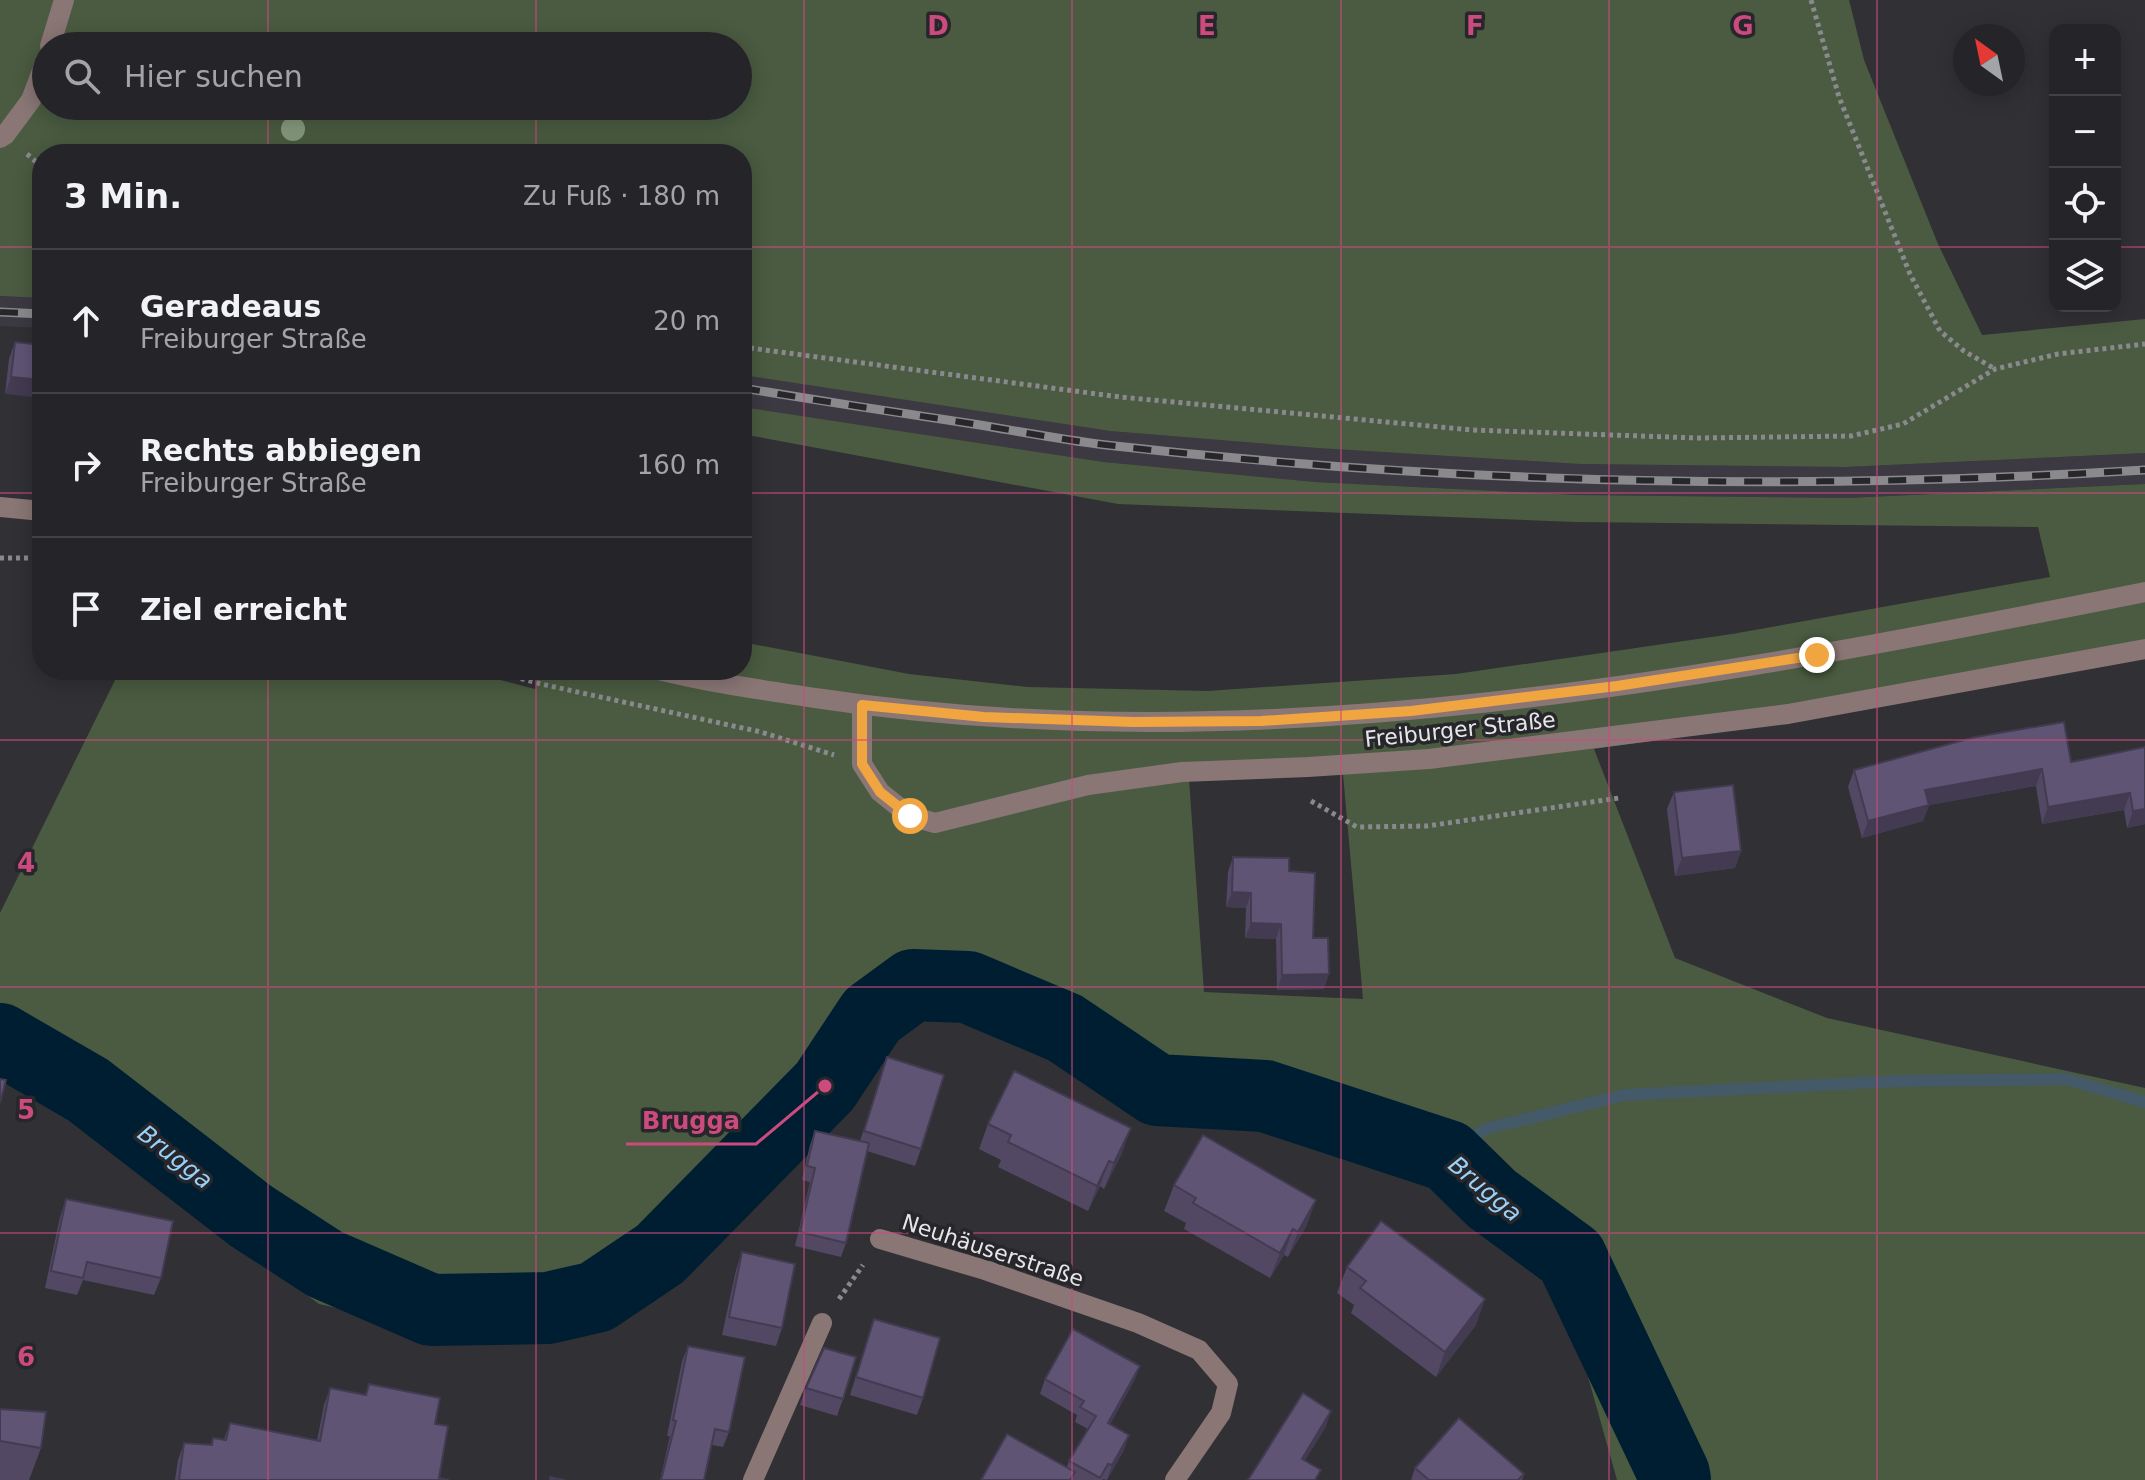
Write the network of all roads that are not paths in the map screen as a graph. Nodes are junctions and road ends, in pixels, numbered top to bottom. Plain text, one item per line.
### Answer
1 (64, 0) edge
2 (54, 32) edge
3 (32, 97) edge
4 (0, 138) edge
5 (0, 507) edge
6 (32, 510) edge
7 (2145, 592) edge
8 (2145, 649) edge
9 (702, 680) edge
10 (862, 705) junction
11 (880, 1239) road end
12 (822, 1323) road end
13 (753, 1480) edge
14 (1175, 1480) edge

1 - 2 street
3 - 4 street
5 - 6 street
7 - 10 street, Freiburger Straße
8 - 10 street, Freiburger Straße
9 - 10 street, Freiburger Straße
11 - 14 street, Neuhäuserstraße
12 - 13 street

